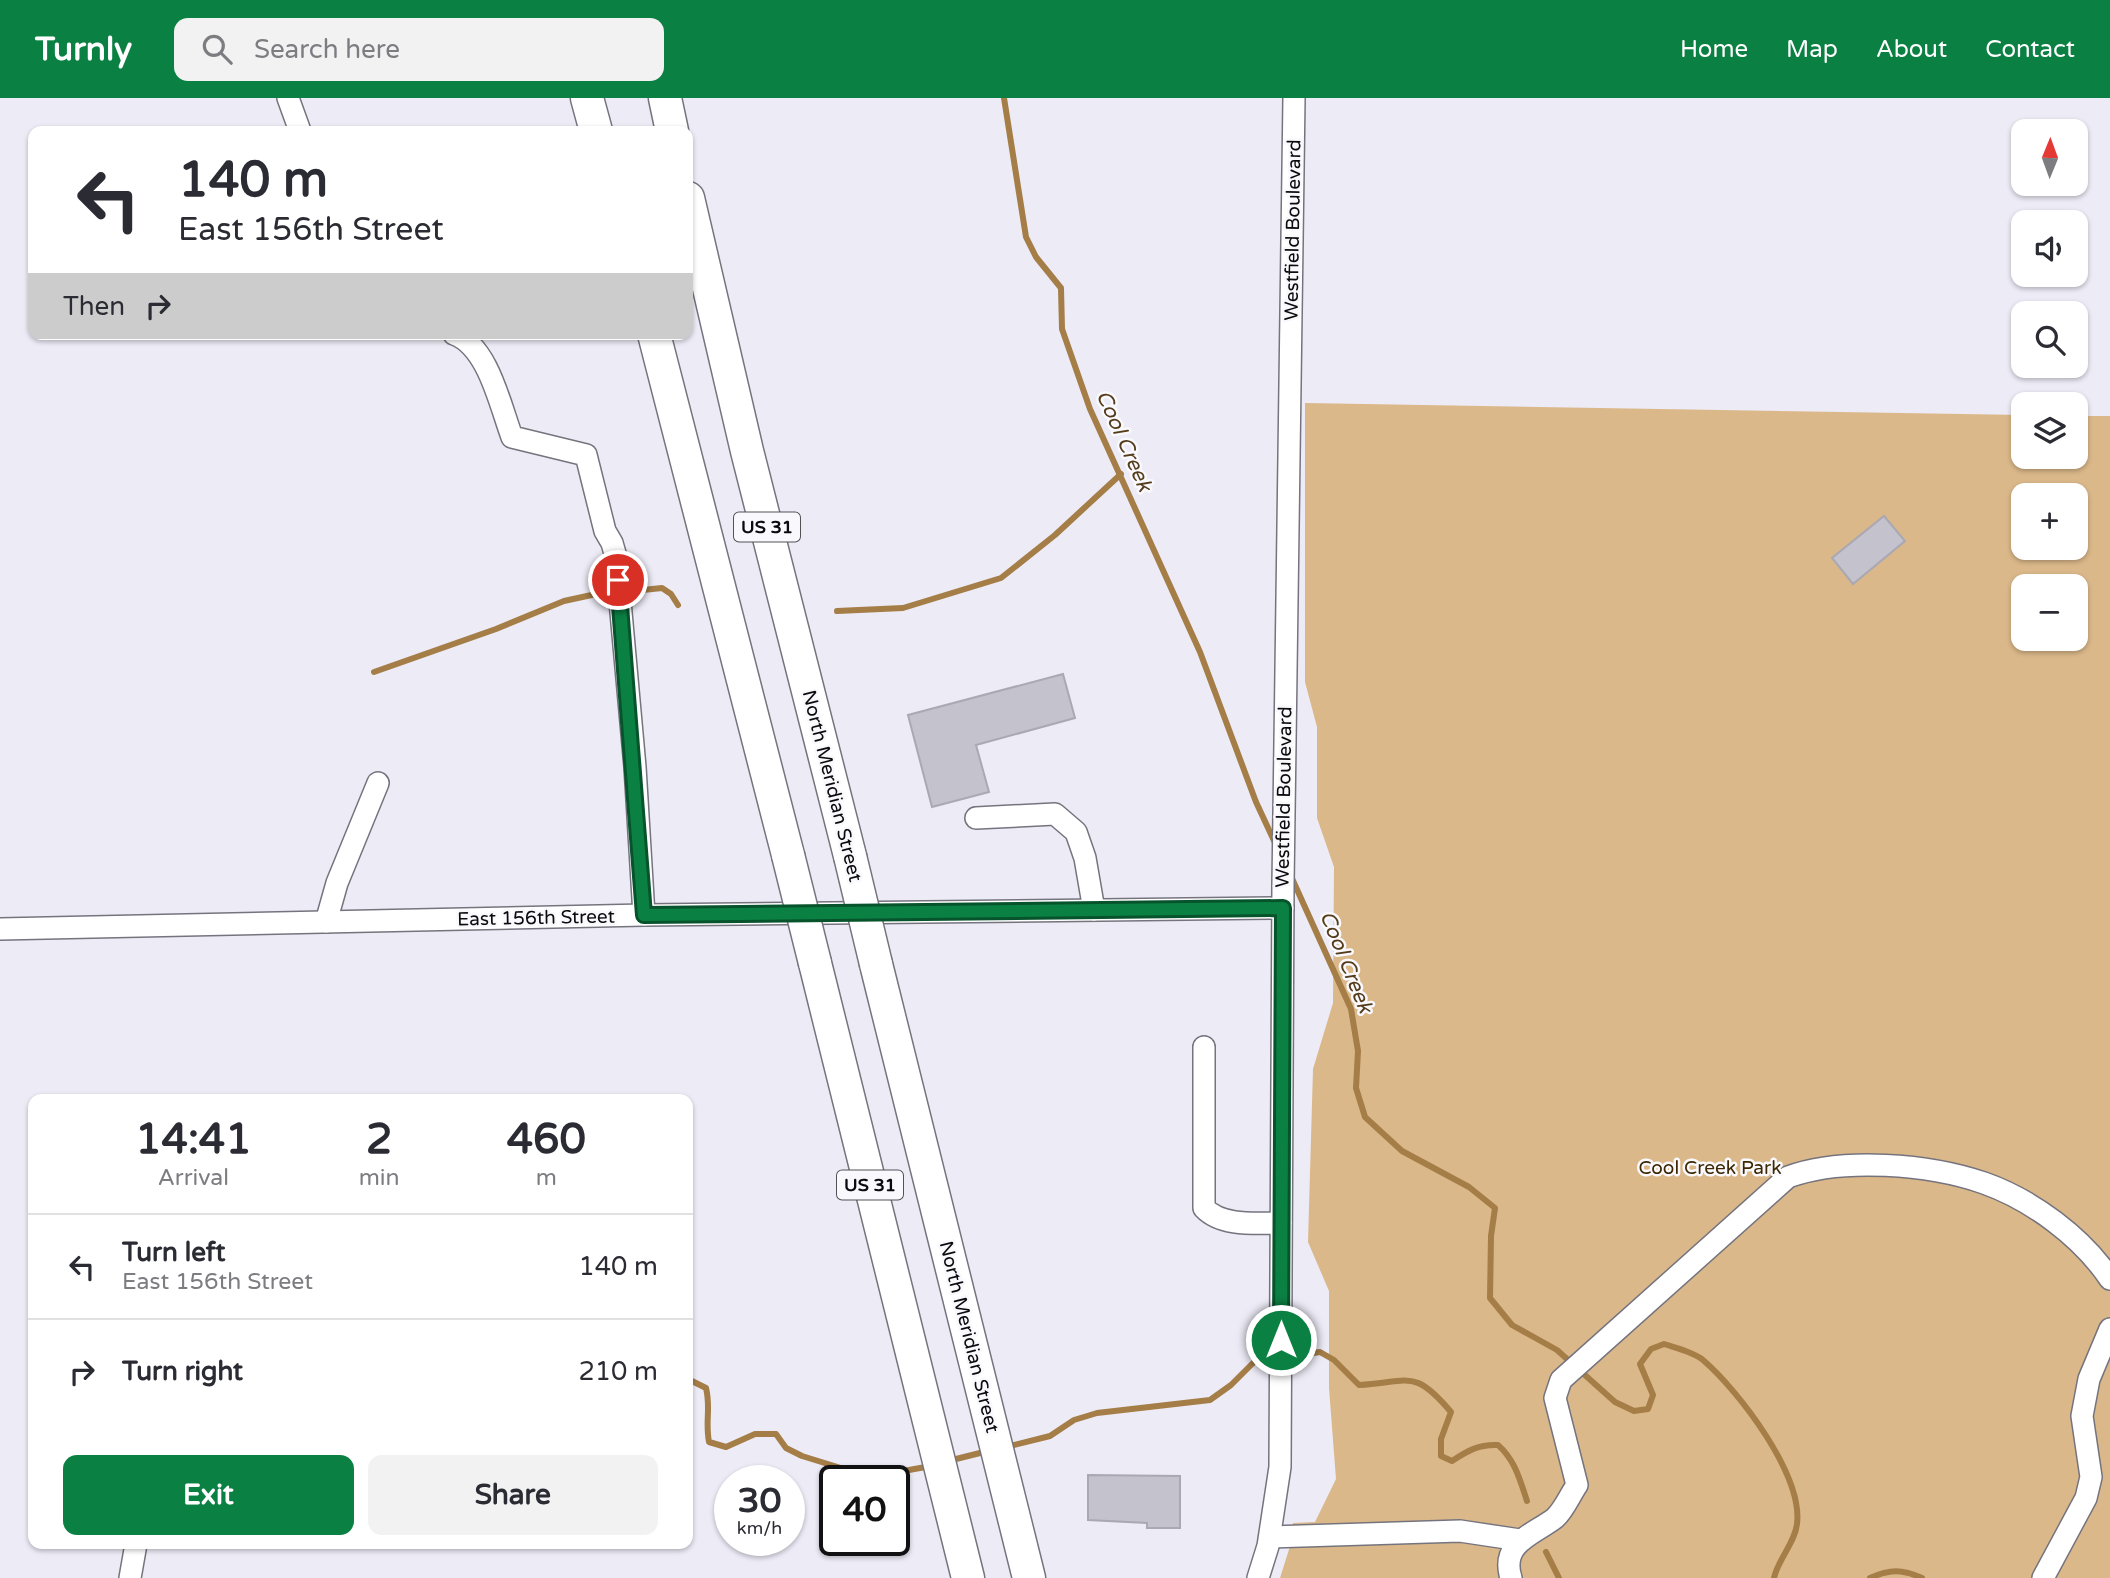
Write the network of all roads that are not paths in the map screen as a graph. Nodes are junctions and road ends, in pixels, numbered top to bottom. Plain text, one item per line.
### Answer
1 (288, 98) edge
2 (664, 98) edge
3 (1294, 98) edge
4 (298, 126) edge
5 (671, 126) edge
6 (693, 219) edge
7 (468, 340) edge
8 (656, 340) edge
9 (378, 783) dead end
10 (976, 818) dead end
11 (1283, 908) junction
12 (1094, 910) junction
13 (644, 915) junction
14 (326, 922) junction
15 (0, 929) edge
16 (1204, 1047) dead end
17 (1281, 1223) junction
18 (2110, 1279) edge
19 (2110, 1329) edge
20 (1270, 1537) junction
21 (1520, 1540) junction
22 (135, 1549) edge
23 (130, 1578) edge
24 (968, 1578) edge
25 (1029, 1578) edge
26 (1258, 1578) edge
27 (1511, 1578) edge
28 (2043, 1578) edge

1 - 4 street
2 - 5 highway
3 - 11 street, Westfield Boulevard
6 - 25 highway, North Meridian Street / US 31, bridge
7 - 13 street
8 - 24 highway, US 31, bridge
9 - 14 street
10 - 12 street
11 - 12 street, East 156th Street
11 - 17 street, Westfield Boulevard
12 - 13 street, East 156th Street
13 - 14 street, East 156th Street
14 - 15 street, East 156th Street
16 - 17 street
17 - 20 street, Westfield Boulevard
18 - 21 street
19 - 28 street
20 - 21 street
20 - 26 street, Westfield Boulevard
21 - 27 street
22 - 23 street

